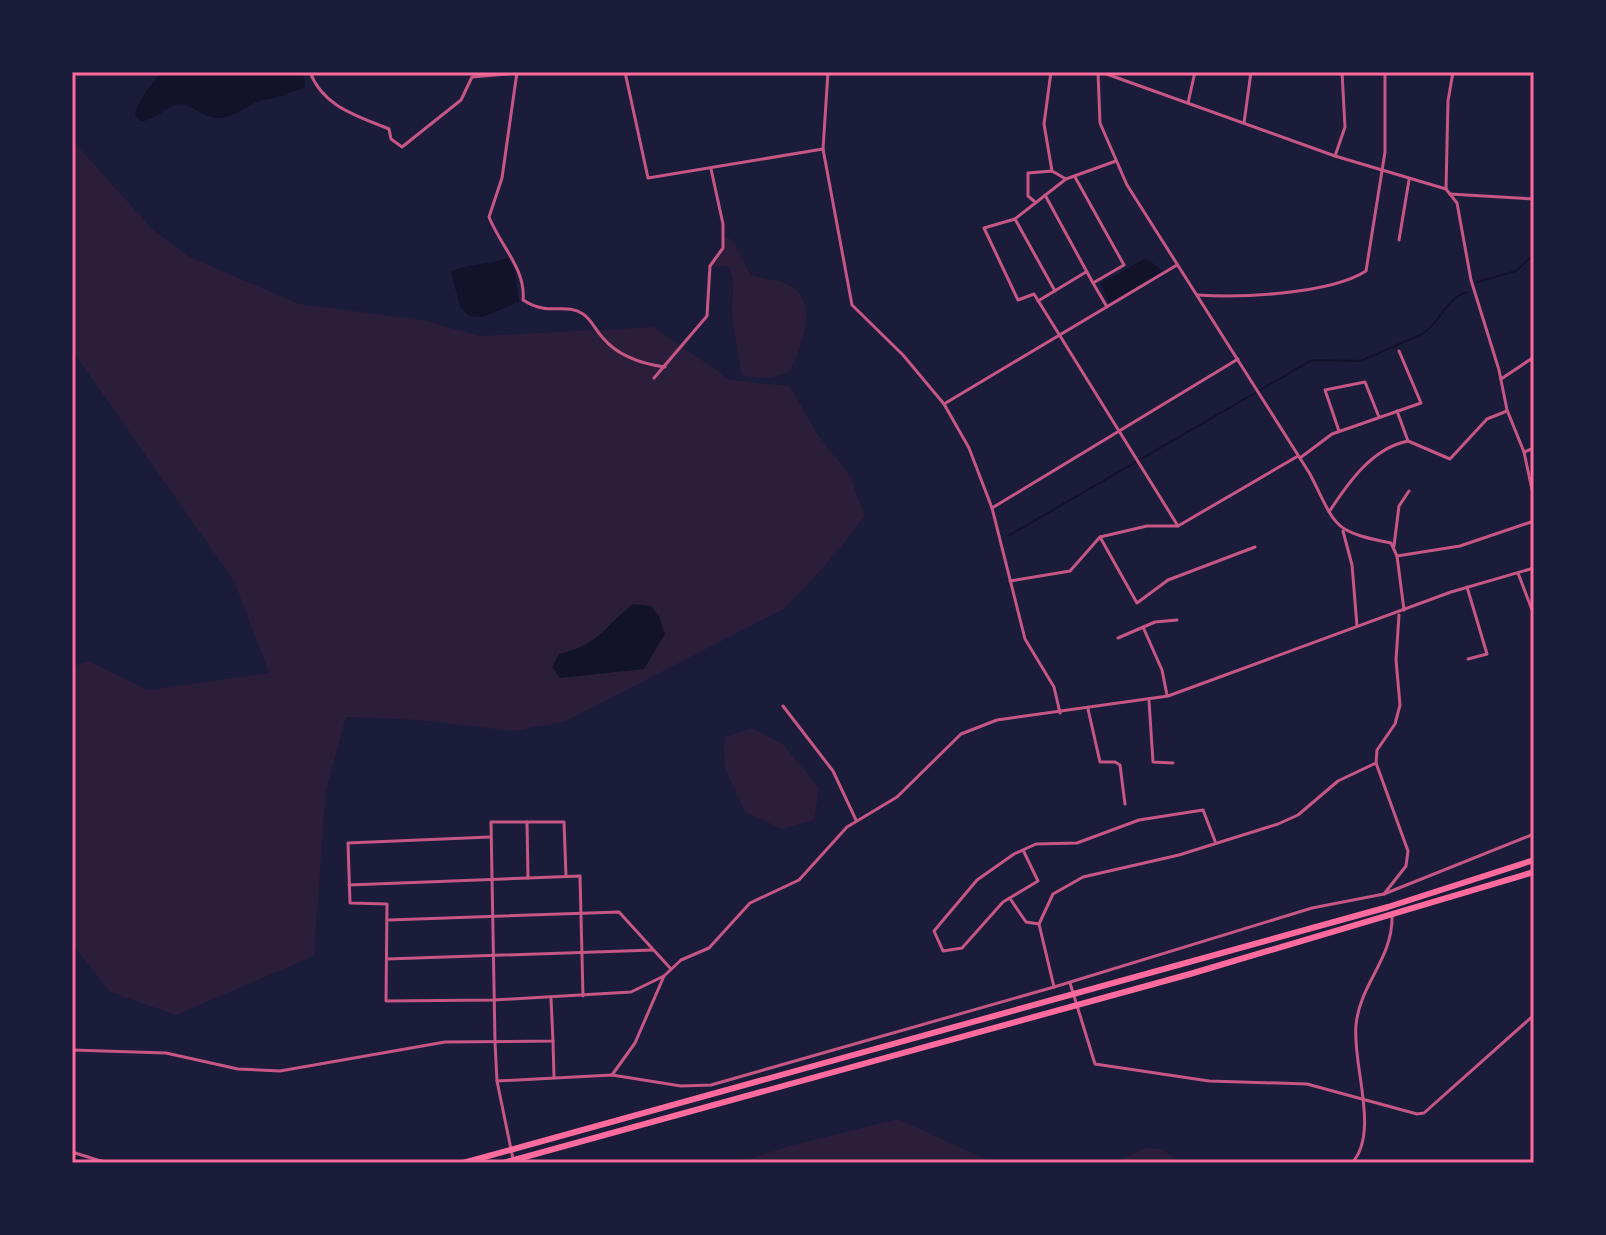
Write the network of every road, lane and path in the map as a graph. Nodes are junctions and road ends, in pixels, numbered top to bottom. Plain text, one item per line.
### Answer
1 (310, 72) edge
2 (517, 72) edge
3 (625, 72) edge
4 (828, 72) edge
5 (1051, 72) edge
6 (1100, 72) edge
7 (1195, 72) edge
8 (1251, 72) edge
9 (1342, 72) edge
10 (1385, 72) edge
11 (1453, 72) edge
12 (470, 74) edge
13 (1188, 103) junction
14 (1244, 123) junction
15 (823, 149) junction
16 (1335, 156) junction
17 (1116, 161) junction
18 (711, 169) junction
19 (1052, 171) junction
20 (1382, 171) junction
21 (1075, 177) junction
22 (1066, 179) junction
23 (1409, 180) junction
24 (1446, 189) junction
25 (1044, 194) junction
26 (1450, 194) junction
27 (1534, 199) edge
28 (1034, 201) junction
29 (1015, 219) junction
30 (1399, 240) dead end
31 (1177, 265) junction
32 (1086, 272) junction
33 (1093, 283) junction
34 (1055, 291) junction
35 (1197, 295) junction
36 (1038, 301) junction
37 (1107, 307) junction
38 (1060, 335) junction
39 (1399, 351) dead end
40 (1534, 357) edge
41 (1238, 359) junction
42 (665, 367) junction
43 (654, 378) dead end
44 (1500, 379) junction
45 (944, 404) junction
46 (1507, 410) junction
47 (1397, 411) junction
48 (1379, 417) junction
49 (1339, 431) junction
50 (1118, 432) junction
51 (1408, 441) junction
52 (1534, 448) edge
53 (1524, 452) junction
54 (1299, 457) junction
55 (1409, 491) dead end
56 (1534, 499) edge
57 (992, 508) junction
58 (1329, 512) junction
59 (1534, 521) edge
60 (1178, 526) junction
61 (1343, 530) junction
62 (1100, 537) junction
63 (1394, 546) junction
64 (1255, 547) dead end
65 (1397, 556) junction
66 (1534, 568) edge
67 (1518, 573) junction
68 (1010, 581) junction
69 (1467, 587) junction
70 (1404, 610) junction
71 (1399, 614) junction
72 (1534, 615) edge
73 (1177, 620) dead end
74 (1357, 626) junction
75 (1143, 627) junction
76 (1118, 638) dead end
77 (1468, 659) dead end
78 (1168, 696) junction
79 (1149, 700) junction
80 (783, 706) dead end
81 (1088, 709) junction
82 (1060, 713) junction
83 (1173, 763) dead end
84 (1376, 763) junction
85 (1125, 804) dead end
86 (856, 820) junction
87 (527, 822) junction
88 (1534, 834) edge
89 (490, 837) junction
90 (1215, 841) junction
91 (1023, 850) junction
92 (1534, 860) edge
93 (1534, 872) edge
94 (566, 876) junction
95 (491, 877) junction
96 (528, 878) junction
97 (349, 885) junction
98 (1384, 894) junction
99 (1011, 900) junction
100 (1388, 907) junction
101 (581, 915) junction
102 (492, 916) junction
103 (1393, 916) junction
104 (389, 920) junction
105 (1039, 924) junction
106 (653, 950) junction
107 (582, 954) junction
108 (493, 956) junction
109 (387, 959) junction
110 (671, 969) junction
111 (664, 976) junction
112 (1070, 983) junction
113 (1054, 987) junction
114 (1075, 995) junction
115 (583, 996) junction
116 (550, 997) junction
117 (494, 1000) junction
118 (1079, 1005) junction
119 (1534, 1015) edge
120 (553, 1041) junction
121 (495, 1042) junction
122 (72, 1050) edge
123 (612, 1075) junction
124 (554, 1077) junction
125 (497, 1081) junction
126 (1362, 1100) junction
127 (511, 1150) junction
128 (72, 1152) edge
129 (513, 1162) edge
130 (107, 1163) edge
131 (463, 1163) edge
132 (503, 1163) edge
133 (1352, 1163) edge

1 - 12 street
2 - 12 street
2 - 42 street
3 - 18 street
4 - 15 street
5 - 19 street
6 - 13 street
6 - 17 street
7 - 13 street
8 - 14 street
9 - 16 street
10 - 20 street
11 - 24 street
13 - 14 street
14 - 16 street
15 - 18 street
15 - 45 street
16 - 20 street
17 - 21 street
17 - 31 street
18 - 42 street
19 - 22 street
19 - 28 street
20 - 23 street
20 - 35 street
21 - 22 street
21 - 33 street
22 - 25 street
23 - 24 street
23 - 30 street
24 - 26 street
25 - 28 street
25 - 32 street
26 - 27 street
26 - 44 street
28 - 29 street
29 - 34 street
29 - 36 street
31 - 35 street
31 - 37 street
32 - 33 street
32 - 34 street
33 - 37 street
34 - 36 street
35 - 41 street
36 - 38 street
37 - 38 street
38 - 45 street
38 - 50 street
39 - 47 street
40 - 44 street
41 - 50 street
41 - 54 street
42 - 43 street
44 - 46 street
45 - 57 street
46 - 51 street
46 - 53 street
47 - 48 street
47 - 51 street
48 - 49 street
48 - 49 street
49 - 54 street
50 - 57 street
50 - 60 street
51 - 58 street
52 - 53 street
53 - 56 street
54 - 58 street
54 - 60 street
55 - 63 street
57 - 68 street
58 - 61 street
59 - 65 street
60 - 62 street
61 - 63 street
61 - 74 street
62 - 64 street
62 - 68 street
63 - 65 street
65 - 70 street
66 - 67 street
67 - 69 street
67 - 72 street
68 - 82 street
69 - 70 street
69 - 77 street
70 - 71 street
71 - 74 street
71 - 84 street
73 - 75 street
74 - 78 street
75 - 76 street
75 - 78 street
78 - 79 street
79 - 81 street
79 - 83 street
80 - 86 street
81 - 82 street
81 - 85 street
82 - 86 street
84 - 90 street
84 - 98 street
86 - 110 street
87 - 89 street
87 - 94 street
87 - 96 street
88 - 98 street
89 - 95 street
89 - 97 street
90 - 91 street
90 - 105 street
91 - 99 street
91 - 99 street
92 - 100 highway
93 - 103 highway
94 - 96 street
94 - 101 street
95 - 96 street
95 - 97 street
95 - 102 street
97 - 104 street
98 - 100 street
98 - 112 street
99 - 105 street
100 - 103 street
100 - 114 highway
101 - 102 street
101 - 106 street
101 - 107 street
102 - 104 street
102 - 108 street
103 - 118 highway
103 - 126 street
104 - 109 street
105 - 113 street
106 - 107 street
106 - 110 street
107 - 108 street
107 - 115 street
108 - 109 street
108 - 117 street
109 - 117 street
110 - 111 street
111 - 115 street
111 - 123 street
112 - 113 street
112 - 114 street
113 - 123 street
114 - 118 street
114 - 127 highway
115 - 116 street
116 - 117 street
116 - 120 street
117 - 121 street
118 - 126 street
118 - 129 highway
119 - 126 street
120 - 121 street
120 - 124 street
121 - 122 street
121 - 125 street
123 - 124 street
124 - 125 street
125 - 127 street
126 - 133 street
127 - 129 street
127 - 131 highway
128 - 130 street
129 - 132 highway

